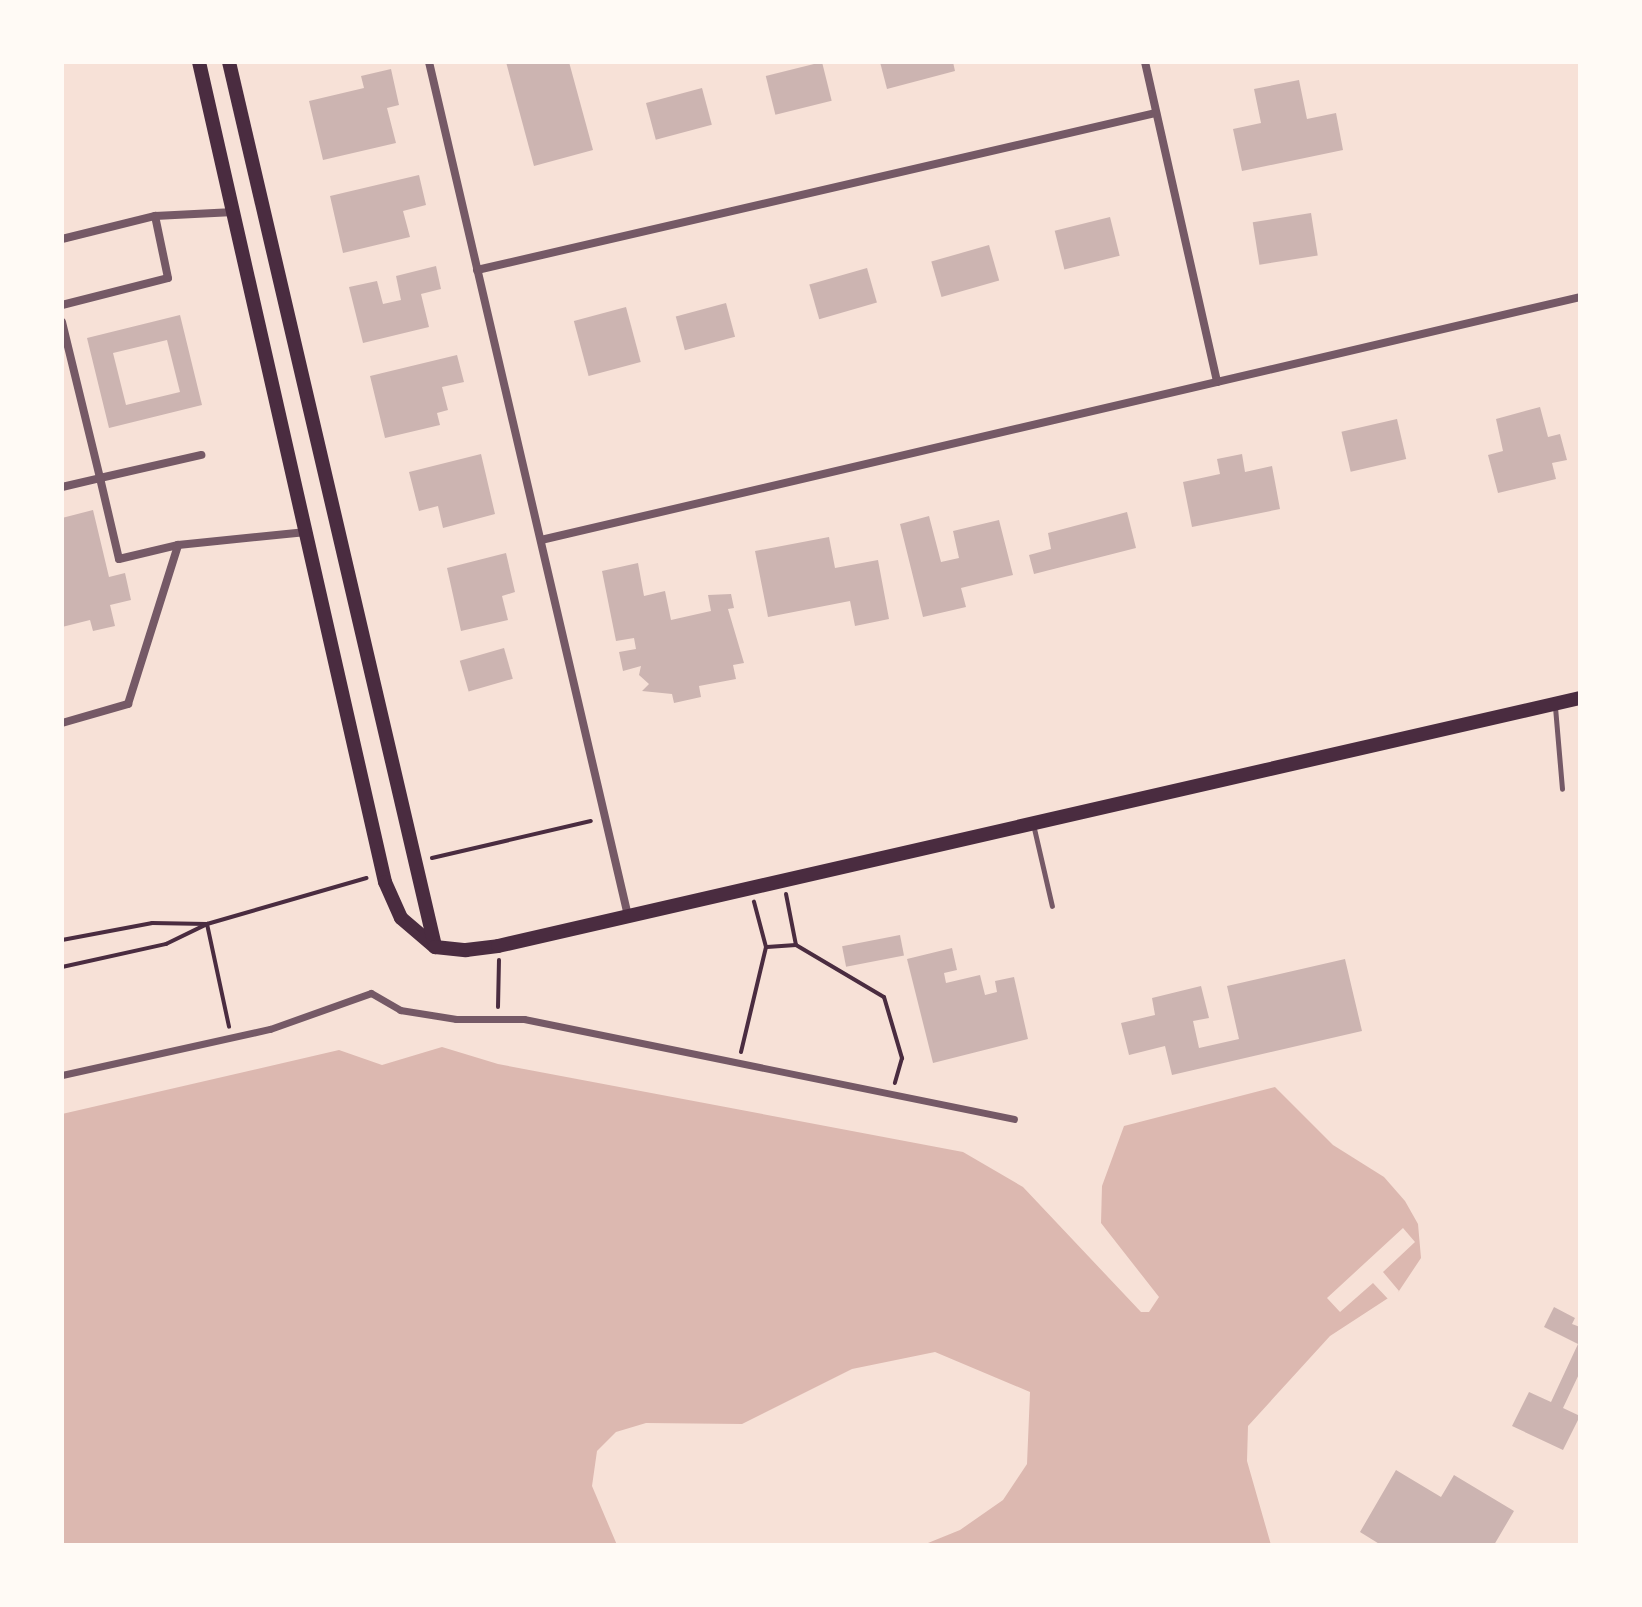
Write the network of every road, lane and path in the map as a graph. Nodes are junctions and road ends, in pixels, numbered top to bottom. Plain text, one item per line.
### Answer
1 (199, 62) edge
2 (229, 62) edge
3 (429, 62) edge
4 (1145, 62) edge
5 (1156, 113) junction
6 (234, 212) junction
7 (155, 216) junction
8 (62, 239) edge
9 (477, 270) junction
10 (1580, 297) edge
11 (62, 305) edge
12 (62, 322) edge
13 (1217, 382) junction
14 (201, 455) dead end
15 (100, 478) junction
16 (62, 487) edge
17 (306, 532) junction
18 (541, 540) junction
19 (178, 545) junction
20 (1580, 698) edge
21 (1554, 704) junction
22 (62, 723) edge
23 (1562, 789) dead end
24 (605, 818) junction
25 (1033, 823) junction
26 (416, 862) junction
27 (383, 872) junction
28 (784, 880) junction
29 (750, 888) junction
30 (1052, 906) dead end
31 (628, 916) junction
32 (207, 924) junction
33 (62, 940) edge
34 (796, 945) junction
35 (498, 946) junction
36 (435, 947) junction
37 (766, 947) junction
38 (62, 967) edge
39 (498, 1018) junction
40 (231, 1037) junction
41 (738, 1064) junction
42 (62, 1075) edge
43 (891, 1096) junction
44 (1014, 1119) dead end

1 - 6 main road
2 - 26 main road
3 - 9 street
4 - 5 street
5 - 9 street
5 - 13 street
6 - 7 street
6 - 17 main road
7 - 8 street
7 - 11 street
9 - 18 street
10 - 13 street
12 - 15 street
13 - 18 street
14 - 15 street
15 - 16 street
15 - 19 street
17 - 19 street
17 - 27 main road
18 - 24 street
19 - 22 street
20 - 21 main road
21 - 23 lane
21 - 25 main road
24 - 26 path
24 - 31 street
25 - 28 main road
25 - 30 lane
26 - 36 main road
27 - 32 path
27 - 36 main road
28 - 29 main road
28 - 34 path
29 - 31 main road
29 - 37 path
31 - 35 main road
32 - 33 path
32 - 38 path
32 - 40 path
34 - 37 path
34 - 43 path
35 - 36 main road
35 - 39 path
37 - 41 path
39 - 40 street
39 - 41 street
40 - 42 street
41 - 43 street
43 - 44 street

